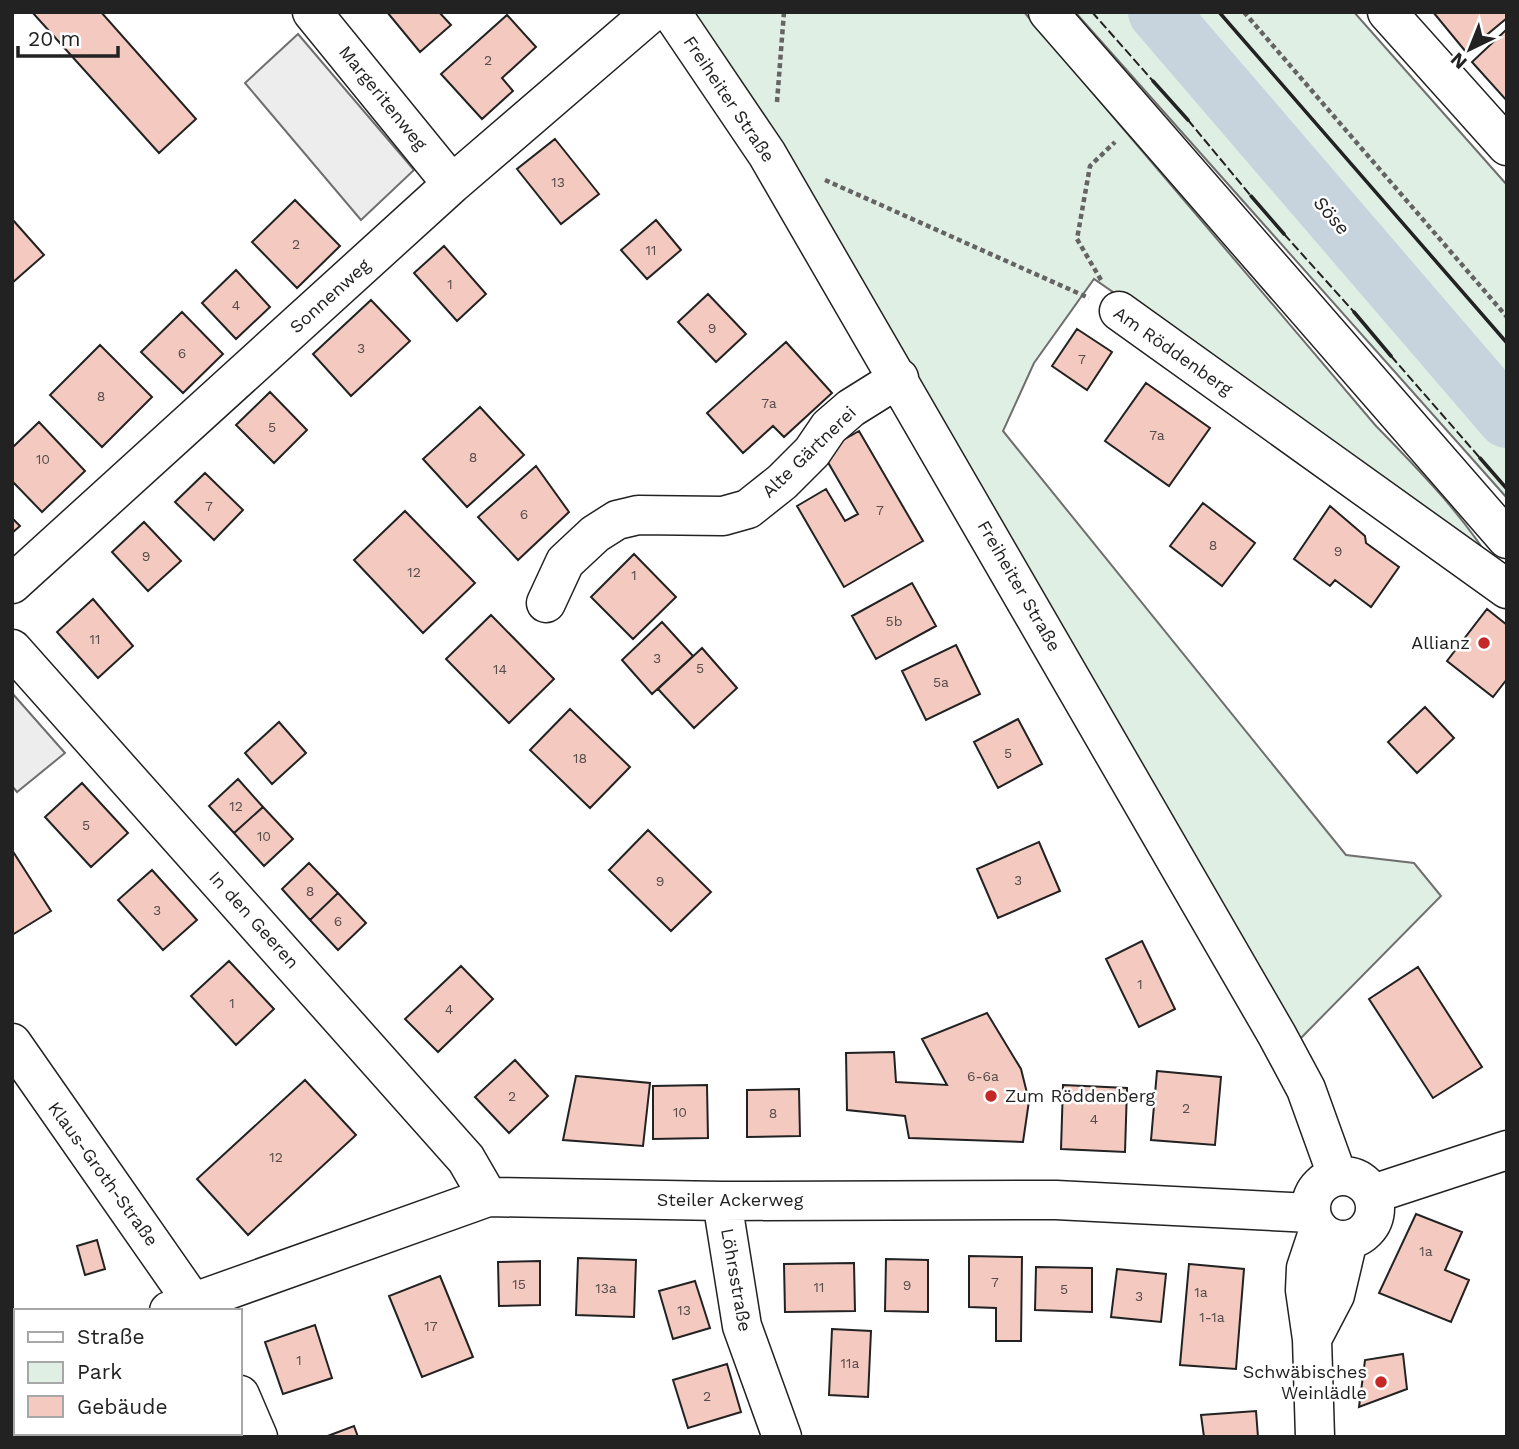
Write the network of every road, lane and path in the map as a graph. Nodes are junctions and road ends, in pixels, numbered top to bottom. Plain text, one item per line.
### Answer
1 (312, 12) edge
2 (652, 12) edge
3 (671, 12) edge
4 (784, 12) edge
5 (1048, 12) edge
6 (1244, 12) edge
7 (1387, 12) edge
8 (776, 107) dead end
9 (1140, 118) junction
10 (1507, 146) edge
11 (817, 177) dead end
12 (452, 184) junction
13 (1112, 299) junction
14 (1507, 317) edge
15 (899, 378) junction
16 (1507, 539) edge
17 (12, 584) edge
18 (1507, 589) edge
19 (546, 603) dead end
20 (12, 649) edge
21 (12, 1043) edge
22 (1507, 1150) edge
23 (1337, 1175) junction
24 (1373, 1194) junction
25 (488, 1196) junction
26 (722, 1201) junction
27 (1326, 1227) junction
28 (187, 1308) edge
29 (242, 1400) edge
30 (258, 1437) edge
31 (782, 1437) edge
32 (1315, 1437) edge

1 - 12 street, Margeritenweg
2 - 12 street, Sonnenweg
3 - 15 street, Freiheiter Straße
4 - 8 path
5 - 9 street
6 - 14 path
7 - 10 street
9 - 13 path
9 - 16 street
11 - 13 path, Am Röddenberg
12 - 17 street, Sonnenweg
13 - 18 street, Am Röddenberg
15 - 19 street, Alte Gärtnerei
15 - 23 street, Freiheiter Straße
20 - 25 street, In den Geeren
21 - 28 street, Klaus-Groth-Straße
22 - 24 street
23 - 24 street
23 - 27 street
24 - 27 street
25 - 26 street, Steiler Ackerweg
25 - 28 street, Steiler Ackerweg
26 - 27 street, Steiler Ackerweg
26 - 31 street, Löhrsstraße
27 - 32 street
29 - 30 street

